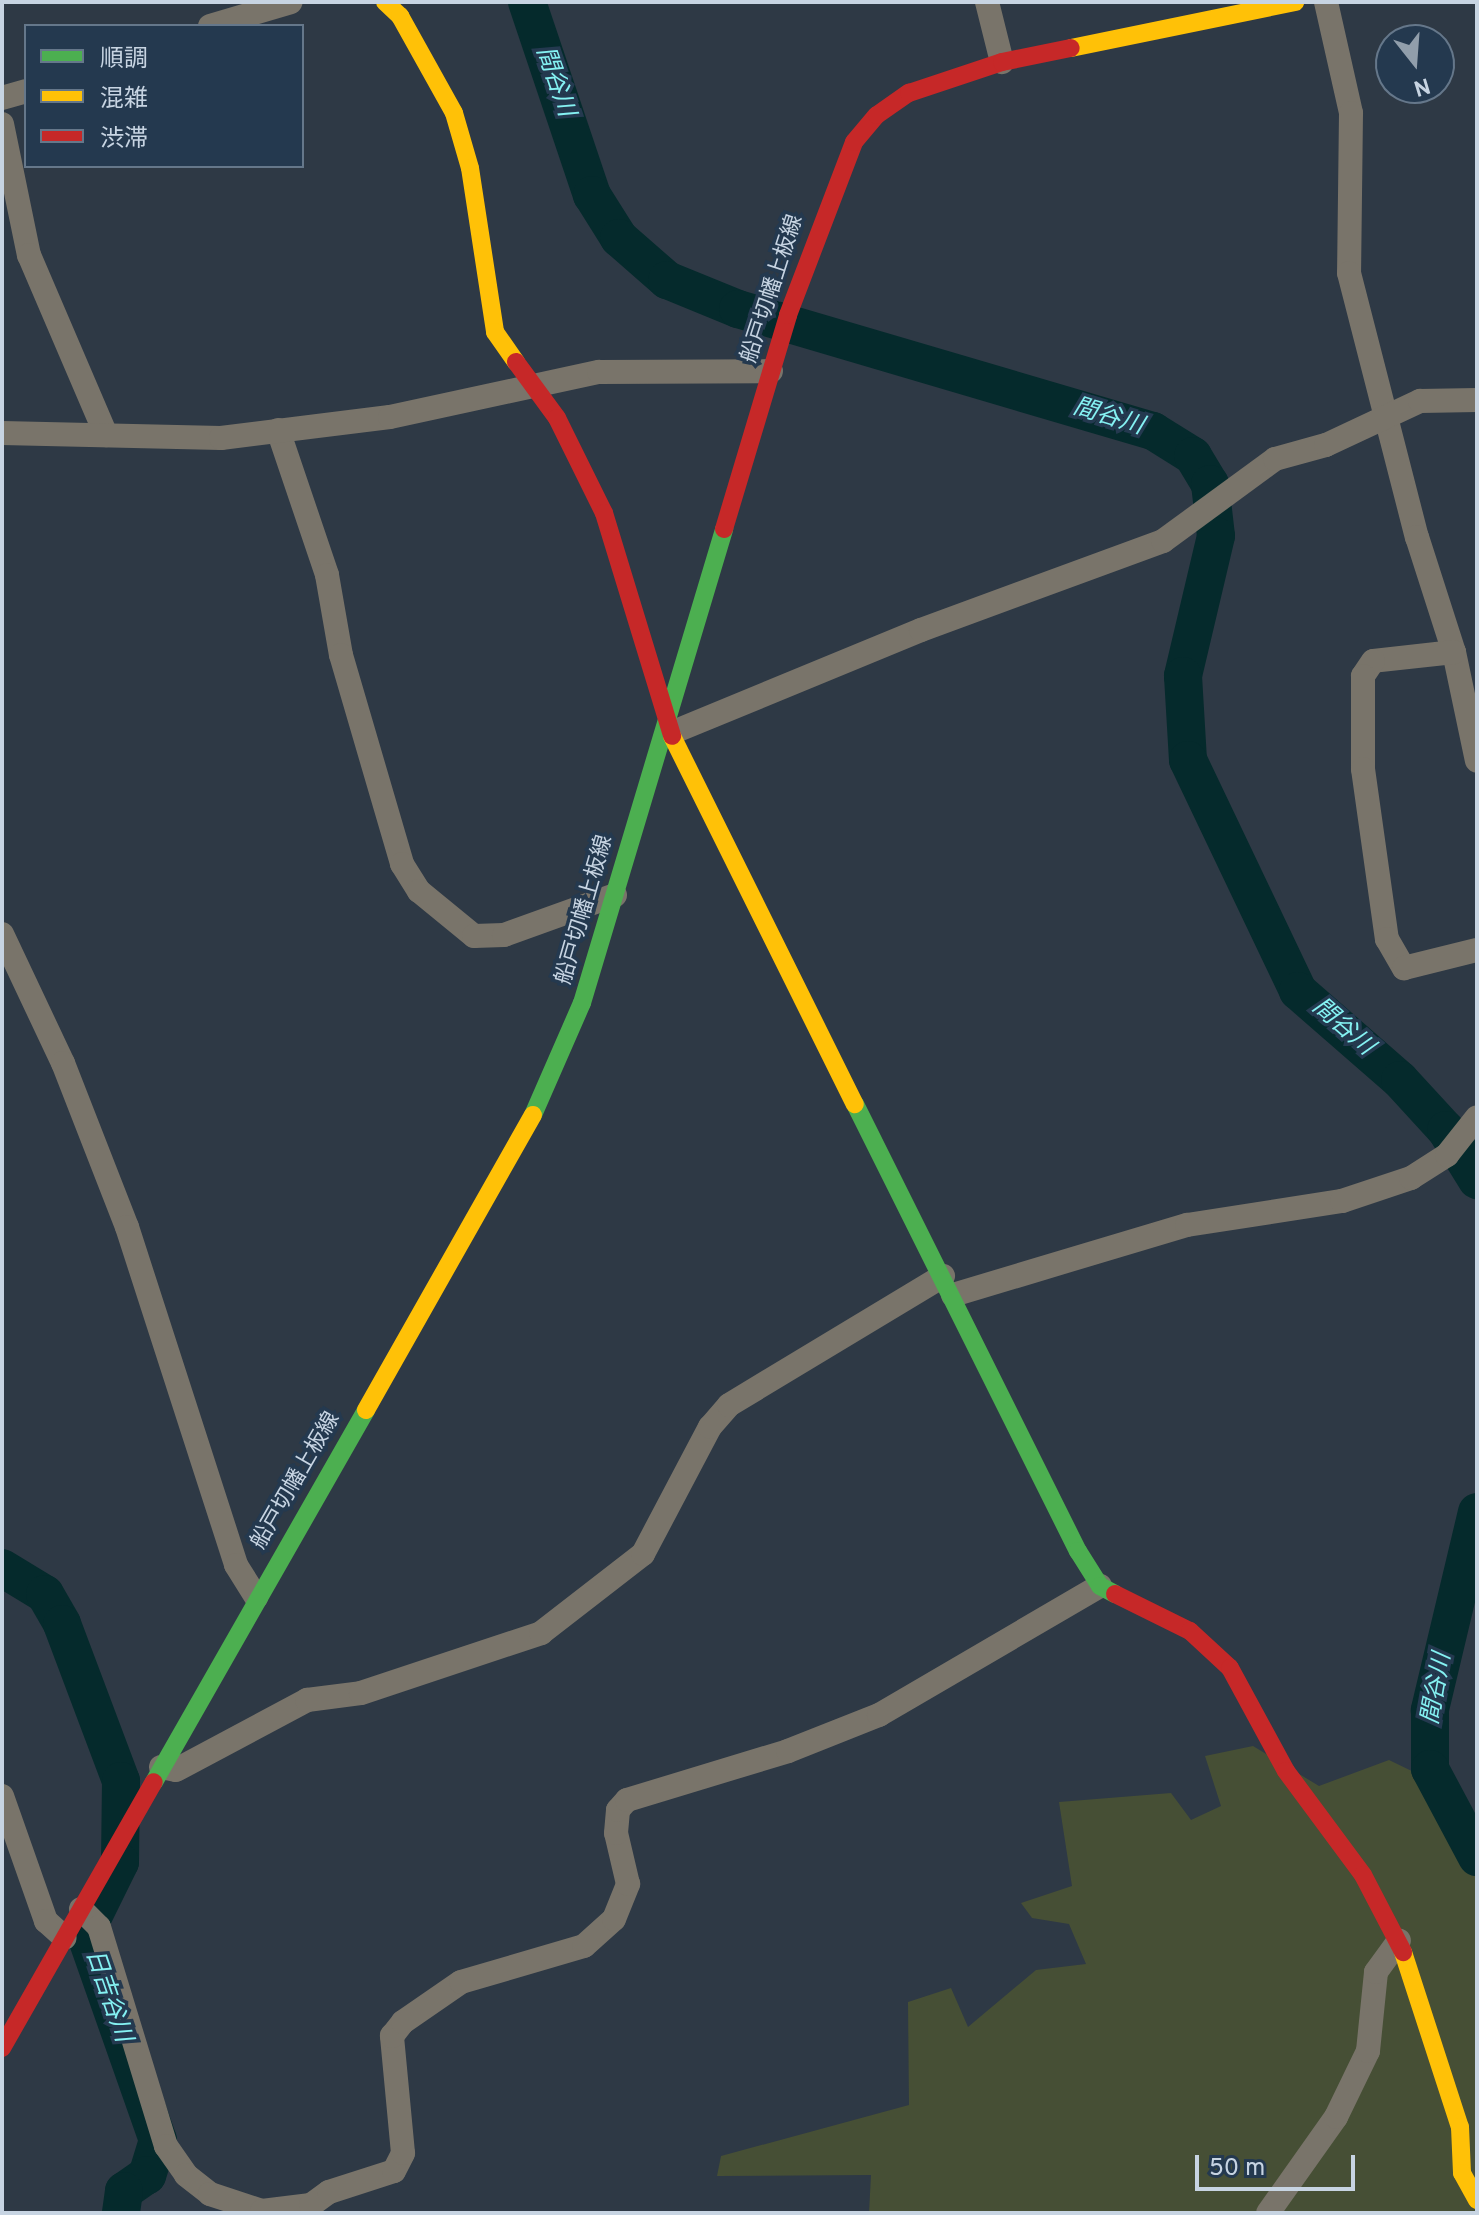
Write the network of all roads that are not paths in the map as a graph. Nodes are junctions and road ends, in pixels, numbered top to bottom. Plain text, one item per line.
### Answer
1 (291, 2) edge
2 (385, 2) edge
3 (987, 2) edge
4 (1295, 2) edge
5 (1326, 2) edge
6 (217, 24) edge
7 (1002, 62) junction
8 (24, 92) edge
9 (2, 98) edge
10 (2, 124) edge
11 (771, 371) junction
12 (531, 387) junction
13 (1477, 400) edge
14 (1384, 414) junction
15 (278, 430) junction
16 (2, 433) edge
17 (106, 435) junction
18 (1454, 652) junction
19 (668, 726) junction
20 (1477, 761) edge
21 (615, 895) junction
22 (2, 934) edge
23 (1477, 950) edge
24 (1477, 1117) edge
25 (948, 1285) junction
26 (1100, 1586) junction
27 (256, 1597) junction
28 (161, 1767) junction
29 (2, 1796) edge
30 (87, 1915) junction
31 (65, 1938) junction
32 (1399, 1940) junction
33 (2, 2048) edge
34 (1477, 2200) edge
35 (316, 2209) edge
36 (1268, 2213) edge

1 - 6 street
2 - 12 main road
3 - 7 street
4 - 7 main road, 船戸切幡上板線
5 - 14 street
7 - 11 main road, 船戸切幡上板線
8 - 9 street
10 - 17 street
11 - 12 street
11 - 19 main road, 船戸切幡上板線
12 - 15 street
12 - 19 main road
13 - 14 street
14 - 18 street
14 - 19 street
15 - 17 street
15 - 21 street
16 - 17 street
18 - 20 street
18 - 23 street
19 - 21 main road, 船戸切幡上板線
19 - 25 main road
21 - 27 main road, 船戸切幡上板線
22 - 27 street
24 - 25 street
25 - 26 main road
25 - 28 street
26 - 32 main road
26 - 35 street
27 - 28 main road, 船戸切幡上板線
28 - 30 main road, 船戸切幡上板線
29 - 31 street
30 - 31 main road, 船戸切幡上板線
30 - 35 street
31 - 33 main road, 船戸切幡上板線
32 - 34 main road
32 - 36 street

